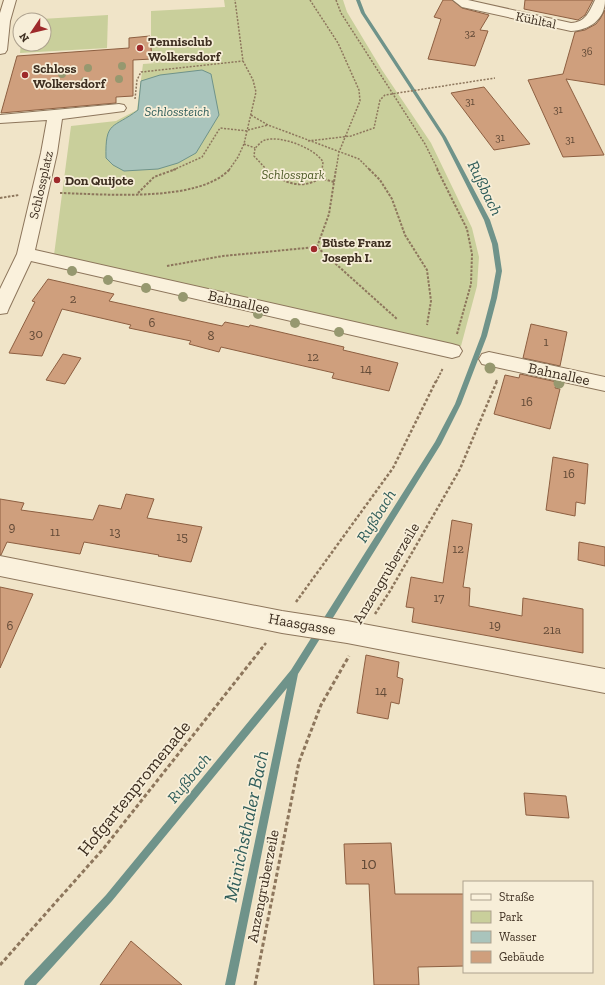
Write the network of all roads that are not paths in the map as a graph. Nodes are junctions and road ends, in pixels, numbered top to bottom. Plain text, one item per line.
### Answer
1 (10, 0) edge
2 (459, 0) edge
3 (602, 0) edge
4 (0, 50) edge
5 (119, 108) dead end
6 (55, 115) junction
7 (0, 119) edge
8 (26, 254) junction
9 (0, 308) edge
10 (452, 351) road end
11 (497, 361) road end
12 (605, 384) edge
13 (0, 566) edge
14 (605, 681) edge

1 - 4 street
2 - 3 street, Kühltal
5 - 6 street
6 - 7 street
6 - 8 street, Schlossplatz
8 - 9 street, Schlossplatz
8 - 10 street, Bahnallee
11 - 12 street, Bahnallee
13 - 14 street, Haasgasse

